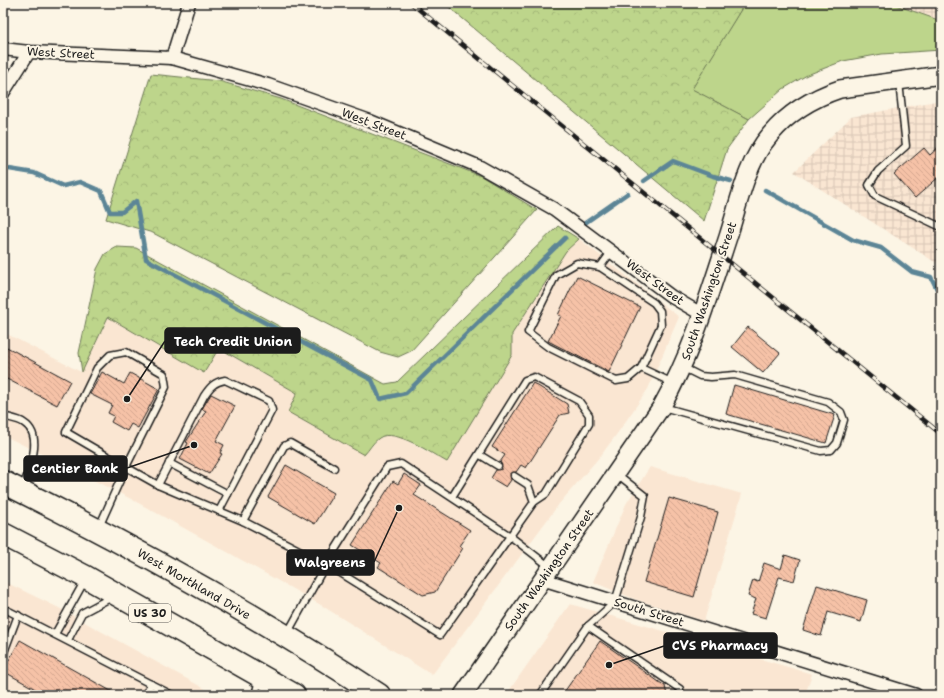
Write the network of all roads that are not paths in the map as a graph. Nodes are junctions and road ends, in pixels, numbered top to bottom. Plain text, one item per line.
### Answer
1 (189, 3) edge
2 (3, 49) edge
3 (29, 52) junction
4 (172, 58) junction
5 (941, 75) edge
6 (899, 80) junction
7 (3, 94) edge
8 (941, 227) edge
9 (612, 251) junction
10 (600, 267) junction
11 (703, 315) junction
12 (682, 367) junction
13 (641, 368) junction
14 (674, 383) junction
15 (662, 406) junction
16 (3, 416) edge
17 (480, 455) junction
18 (169, 463) junction
19 (498, 466) dead end
20 (126, 467) junction
21 (334, 468) dead end
22 (616, 473) junction
23 (514, 476) dead end
24 (158, 484) junction
25 (12, 487) edge
26 (228, 494) junction
27 (452, 497) junction
28 (534, 502) junction
29 (219, 511) junction
30 (243, 521) junction
31 (97, 530) junction
32 (3, 534) edge
33 (510, 536) junction
34 (326, 564) junction
35 (546, 573) junction
36 (86, 577) junction
37 (118, 595) junction
38 (615, 602) junction
39 (3, 608) edge
40 (18, 615) junction
41 (588, 626) junction
42 (55, 634) junction
43 (285, 637) junction
44 (68, 640) junction
45 (3, 655) edge
46 (151, 684) junction
47 (258, 685) edge
48 (287, 693) edge
49 (145, 695) edge
50 (172, 695) edge
51 (379, 695) edge
52 (463, 695) edge
53 (540, 695) edge
54 (681, 695) edge
55 (916, 695) edge

1 - 4 street
2 - 3 street, West Street
3 - 4 street, West Street
3 - 7 street
4 - 9 street, West Street
5 - 6 main road, South Washington Street
6 - 8 lane
6 - 11 main road, South Washington Street
9 - 10 lane
9 - 11 street, West Street
10 - 13 lane
10 - 13 lane
11 - 12 main road, South Washington Street
12 - 14 main road, South Washington Street
12 - 15 lane
13 - 14 lane
14 - 15 main road, South Washington Street
15 - 22 main road, South Washington Street
16 - 25 lane
17 - 19 lane
17 - 27 lane
17 - 28 lane
18 - 24 lane
18 - 26 lane
18 - 26 lane
20 - 20 lane
20 - 24 lane
20 - 31 lane
21 - 30 lane
22 - 35 main road, South Washington Street
22 - 38 lane
23 - 28 lane
24 - 29 lane
25 - 31 highway, West Morthland Drive
26 - 29 lane
27 - 33 lane
27 - 34 lane
28 - 33 lane
29 - 30 lane
30 - 34 lane
31 - 43 highway, West Morthland Drive
32 - 36 highway, US 30
33 - 34 lane
33 - 35 lane
34 - 43 lane
35 - 38 street, South Street
35 - 52 main road, South Washington Street
36 - 37 highway, US 30
36 - 42 lane
37 - 44 lane
37 - 47 highway, US 30
38 - 41 lane
38 - 55 street, South Street
39 - 40 lane
40 - 42 lane
40 - 45 lane
41 - 53 lane
41 - 54 lane
42 - 44 lane
43 - 51 highway, West Morthland Drive
44 - 46 lane
46 - 49 lane
46 - 50 lane
47 - 48 highway, US 30

